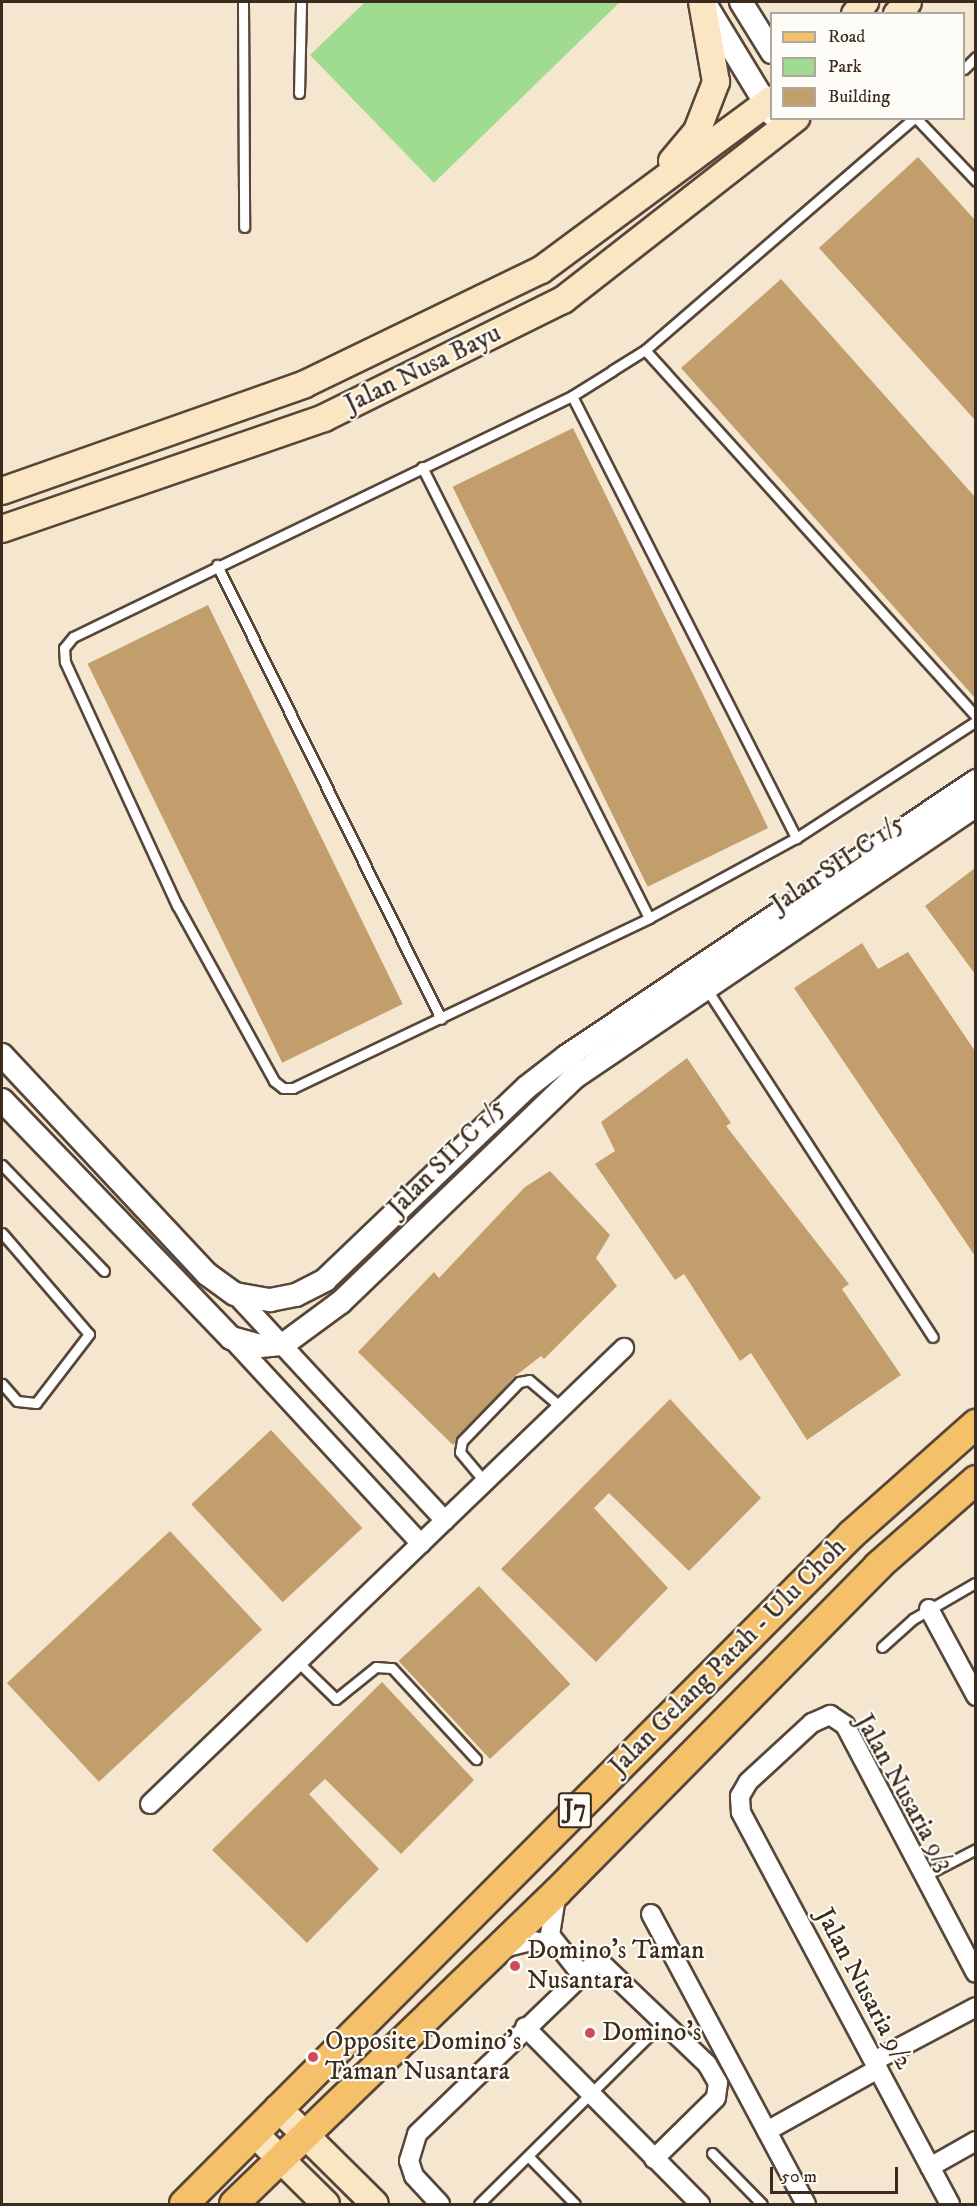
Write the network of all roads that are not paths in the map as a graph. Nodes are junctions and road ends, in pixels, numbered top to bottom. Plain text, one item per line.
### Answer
1 (243, 2) edge
2 (301, 2) edge
3 (703, 2) edge
4 (741, 2) edge
5 (770, 50) edge
6 (299, 93) dead end
7 (770, 103) edge
8 (770, 118) edge
9 (770, 120) edge
10 (913, 120) edge
11 (917, 120) edge
12 (975, 182) edge
13 (647, 192) junction
14 (244, 227) dead end
15 (645, 350) junction
16 (572, 396) junction
17 (422, 467) junction
18 (2, 491) edge
19 (2, 529) edge
20 (217, 565) junction
21 (975, 718) edge
22 (975, 781) edge
23 (975, 806) edge
24 (796, 838) junction
25 (649, 918) junction
26 (706, 988) junction
27 (441, 1019) junction
28 (2, 1055) edge
29 (2, 1100) edge
30 (2, 1165) edge
31 (2, 1233) edge
32 (104, 1271) dead end
33 (235, 1294) junction
34 (933, 1337) dead end
35 (231, 1338) junction
36 (284, 1344) junction
37 (624, 1348) dead end
38 (2, 1384) edge
39 (562, 1408) junction
40 (975, 1424) edge
41 (378, 1448) junction
42 (354, 1470) junction
43 (975, 1480) edge
44 (485, 1482) junction
45 (445, 1521) junction
46 (421, 1544) junction
47 (975, 1583) edge
48 (929, 1609) junction
49 (882, 1647) dead end
50 (298, 1662) junction
51 (975, 1696) edge
52 (476, 1759) dead end
53 (740, 1796) joint
54 (150, 1804) dead end
55 (975, 1849) edge
56 (922, 1877) junction
57 (558, 1891) junction
58 (651, 1914) dead end
59 (554, 1944) junction
60 (496, 1951) junction
61 (580, 1972) junction
62 (975, 1973) edge
63 (975, 2007) edge
64 (664, 2021) junction
65 (525, 2027) junction
66 (876, 2065) junction
67 (591, 2093) junction
68 (278, 2108) junction
69 (767, 2131) junction
70 (254, 2133) junction
71 (307, 2135) junction
72 (975, 2141) edge
73 (712, 2154) dead end
74 (528, 2156) junction
75 (654, 2158) junction
76 (282, 2160) junction
77 (930, 2167) junction
78 (184, 2205) edge
79 (234, 2205) edge
80 (326, 2205) edge
81 (375, 2205) edge
82 (440, 2205) edge
83 (479, 2205) edge
84 (575, 2205) edge
85 (700, 2205) edge
86 (762, 2205) edge
87 (806, 2205) edge
88 (950, 2205) edge

1 - 14 lane
2 - 6 lane
3 - 7 street
3 - 13 main road
4 - 5 street
8 - 13 main road, Jalan Nusa Bayu
9 - 19 main road, Jalan Nusa Bayu
10 - 15 lane
11 - 12 lane
13 - 18 main road, Jalan Nusa Bayu
15 - 16 lane
15 - 21 lane
16 - 17 lane
16 - 24 lane
17 - 20 lane
17 - 25 lane
20 - 27 lane
20 - 27 lane
21 - 24 lane
22 - 33 street, Jalan SILC 1/5
23 - 26 street, Jalan SILC 1/5
24 - 25 lane
25 - 27 lane
26 - 34 lane
26 - 36 street, Jalan SILC 1/5
28 - 33 street, Jalan SILC 1/5
29 - 35 street
30 - 32 lane
31 - 38 lane
33 - 36 street
35 - 36 street
35 - 42 street
36 - 41 street
37 - 39 street
39 - 44 street
39 - 44 lane
40 - 68 main road, Jalan Gelang Patah - Ulu Choh / J7
41 - 42 street
41 - 45 street
42 - 46 street
43 - 57 main road, Jalan Gelang Patah - Ulu Choh / J7
44 - 45 street
45 - 46 street
46 - 50 street
47 - 48 lane
48 - 49 lane
48 - 51 street
50 - 52 lane
50 - 54 street
53 - 56 street, Jalan Nusaria 9/3
53 - 66 street, Jalan Nusaria 9/2
55 - 56 lane
56 - 62 street, Jalan Nusaria 9/3
57 - 59 street
57 - 60 main road, Jalan Gelang Patah - Ulu Choh / J7
58 - 69 street
59 - 60 street
59 - 61 street
60 - 71 main road, Jalan Gelang Patah - Ulu Choh / J7
61 - 64 street
61 - 65 street
63 - 66 street
64 - 67 lane
64 - 75 street
65 - 67 street
65 - 82 street
66 - 69 street
66 - 77 street, Jalan Nusaria 9/2
67 - 74 lane
67 - 75 street
68 - 70 main road, Jalan Gelang Patah - Ulu Choh / J7
68 - 71 main road
69 - 87 street
70 - 76 main road
70 - 78 main road, Jalan Gelang Patah - Ulu Choh / J7
71 - 76 main road, Jalan Gelang Patah - Ulu Choh / J7
71 - 81 main road
72 - 77 street
73 - 86 lane
74 - 83 lane
74 - 84 lane
75 - 85 street
76 - 79 main road, Jalan Gelang Patah - Ulu Choh / J7
76 - 80 main road
77 - 88 street, Jalan Nusaria 9/2

